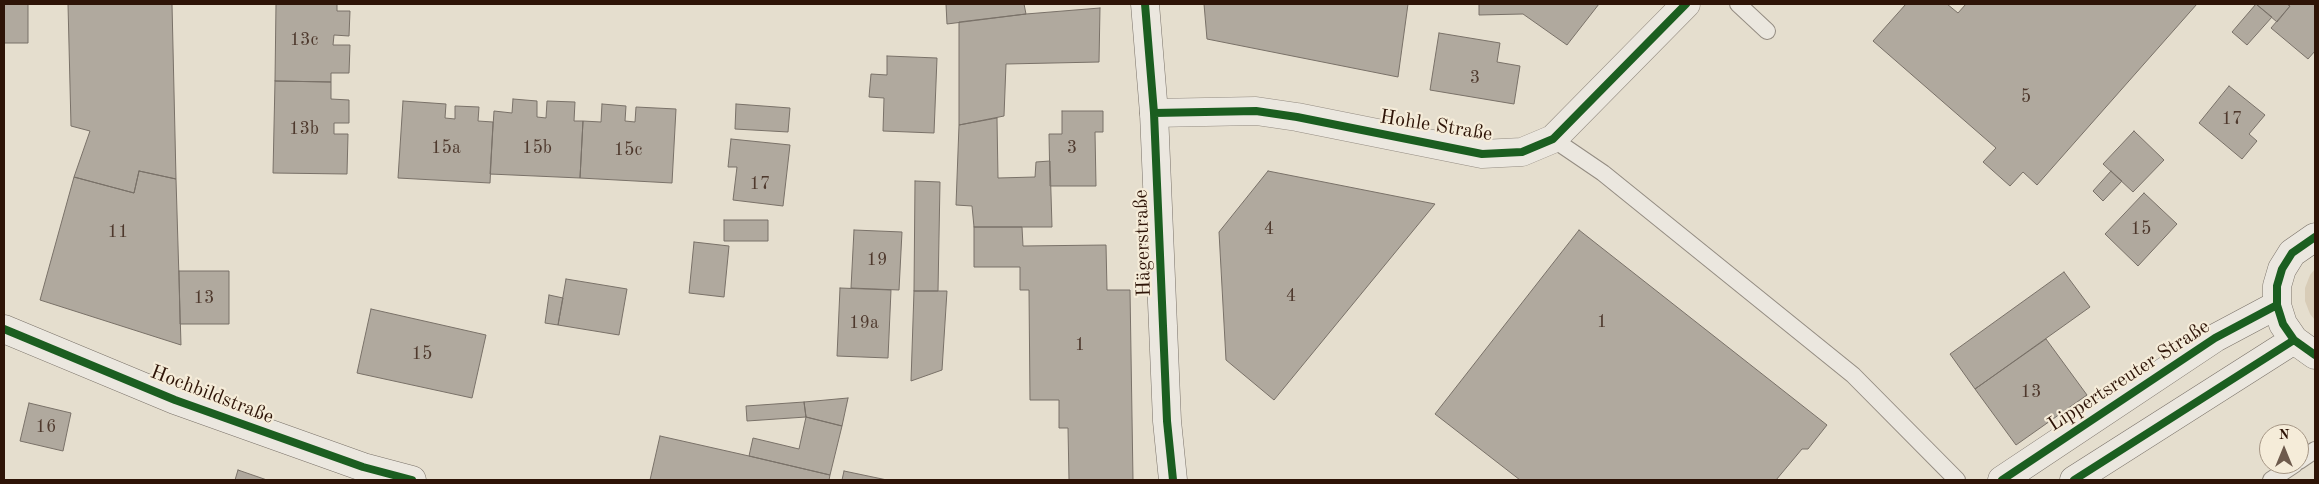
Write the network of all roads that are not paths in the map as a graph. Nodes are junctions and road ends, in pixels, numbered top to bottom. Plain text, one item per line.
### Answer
1 (1145, 4) edge
2 (1686, 4) edge
3 (1738, 4) edge
4 (1767, 30) dead end
5 (1154, 113) junction
6 (1553, 139) junction
7 (2315, 237) edge
8 (2277, 305) junction
9 (4, 329) edge
10 (2304, 348) edge
11 (412, 480) edge
12 (1173, 480) edge
13 (1957, 480) edge
14 (2002, 480) edge
15 (2074, 480) edge

1 - 5 street, Hägerstraße
2 - 6 street, Hohle Straße
3 - 4 lane
5 - 6 street, Hohle Straße
5 - 12 street, Hägerstraße
6 - 13 lane
7 - 8 street
8 - 10 street
8 - 14 street, Lippertsreuter Straße
9 - 11 street, Hochbildstraße
10 - 15 street

